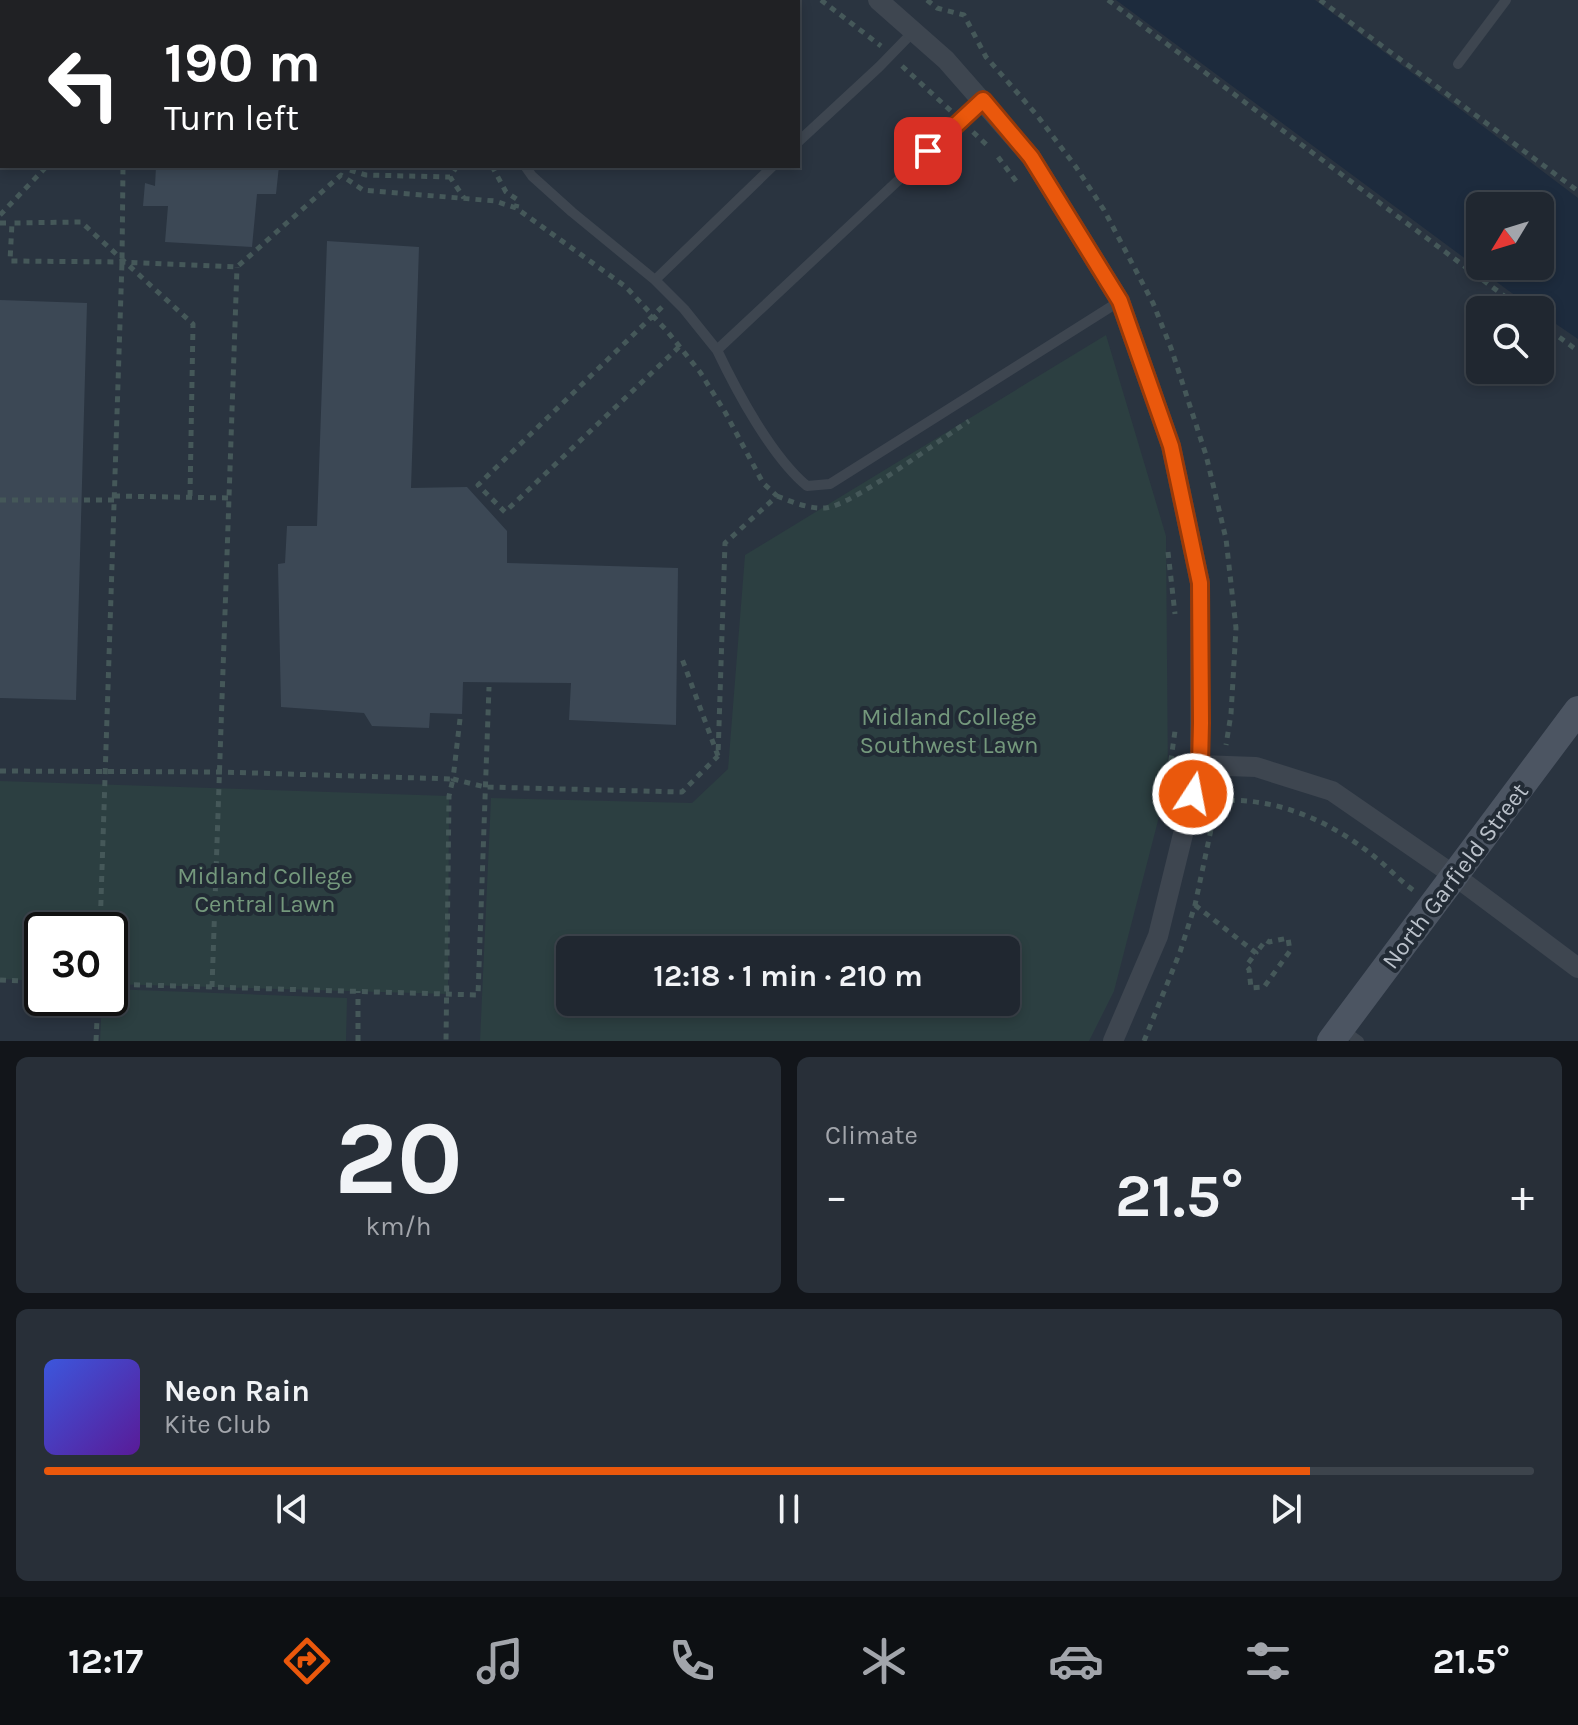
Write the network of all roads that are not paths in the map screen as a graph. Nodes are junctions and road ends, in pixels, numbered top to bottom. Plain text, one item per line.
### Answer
1 (878, 0) edge
2 (1506, 0) edge
3 (914, 31) junction
4 (1458, 64) dead end
5 (983, 100) junction
6 (800, 140) edge
7 (526, 168) edge
8 (771, 168) edge
9 (655, 280) junction
10 (1120, 301) junction
11 (717, 350) junction
12 (1578, 710) edge
13 (1200, 765) junction
14 (1455, 876) junction
15 (1578, 968) edge
16 (1344, 1037) edge
17 (1113, 1041) edge

1 - 3 street
2 - 4 lane
3 - 5 street
3 - 6 lane
5 - 10 street
5 - 11 lane
7 - 9 lane
8 - 9 lane
9 - 11 lane
10 - 11 lane
10 - 13 street
12 - 14 main road, North Garfield Street
13 - 14 street
13 - 17 street
14 - 15 street
14 - 16 main road, North Garfield Street

